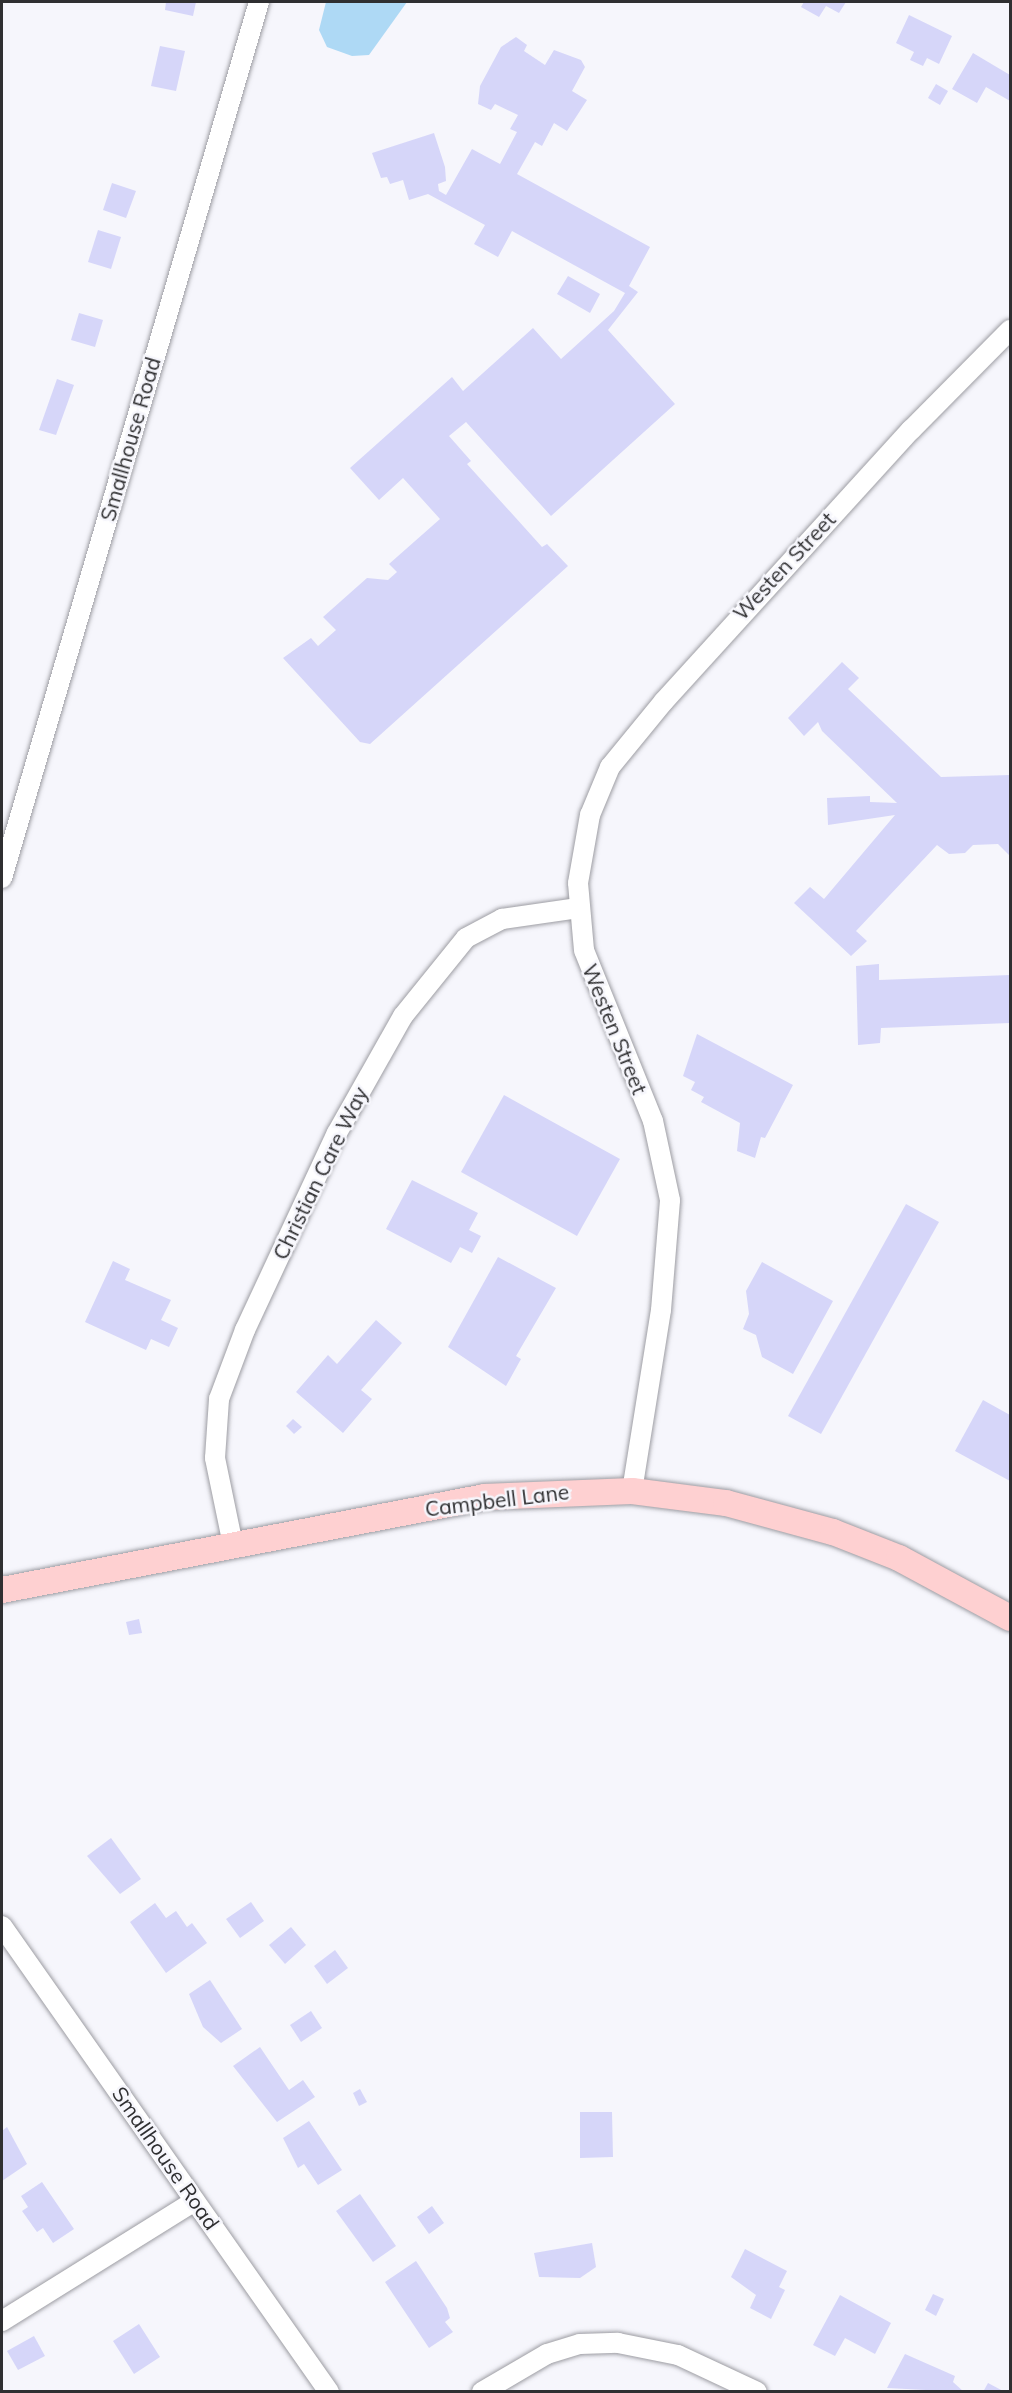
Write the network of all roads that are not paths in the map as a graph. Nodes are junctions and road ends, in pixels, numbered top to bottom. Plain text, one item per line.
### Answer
1 (259, 2) edge
2 (1011, 321) edge
3 (1011, 330) edge
4 (962, 379) junction
5 (2, 878) edge
6 (578, 908) junction
7 (632, 1491) junction
8 (233, 1545) junction
9 (2, 1590) edge
10 (1011, 1618) edge
11 (2, 1926) edge
12 (195, 2201) junction
13 (2, 2322) edge
14 (329, 2391) edge
15 (482, 2391) edge
16 (757, 2391) edge

1 - 5 street, Smallhouse Road
2 - 4 street, Westen Street
3 - 4 street, Westen Street
4 - 6 street, Westen Street
6 - 7 street, Westen Street
6 - 8 street, Christian Care Way
7 - 8 main road, Campbell Lane
7 - 10 main road, Campbell Lane
8 - 9 main road, Campbell Lane
11 - 12 street, Smallhouse Road
12 - 13 street
12 - 14 street, Smallhouse Road
15 - 16 street

